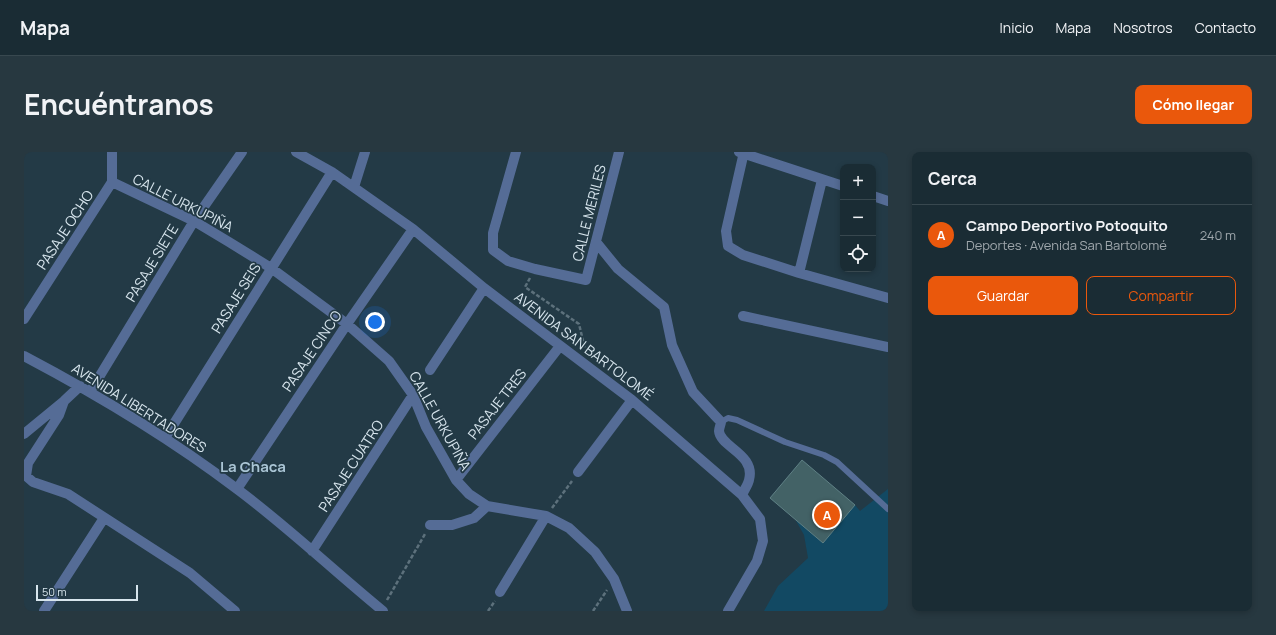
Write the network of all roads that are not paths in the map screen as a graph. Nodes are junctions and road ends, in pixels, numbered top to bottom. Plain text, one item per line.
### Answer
1 (112, 152) edge
2 (242, 152) edge
3 (296, 152) edge
4 (365, 152) edge
5 (516, 152) edge
6 (619, 152) edge
7 (742, 152) edge
8 (332, 172) junction
9 (822, 180) junction
10 (112, 182) junction
11 (840, 185) edge
12 (354, 187) junction
13 (876, 197) edge
14 (888, 201) edge
15 (194, 221) junction
16 (413, 229) junction
17 (596, 242) junction
18 (271, 268) junction
19 (799, 273) junction
20 (484, 288) junction
21 (888, 298) edge
22 (743, 316) dead end
23 (24, 319) edge
24 (347, 324) junction
25 (560, 346) junction
26 (888, 347) edge
27 (24, 356) edge
28 (430, 370) dead end
29 (80, 386) junction
30 (90, 392) junction
31 (413, 395) junction
32 (632, 400) junction
33 (64, 401) junction
34 (721, 422) junction
35 (24, 434) edge
36 (165, 438) junction
37 (578, 472) road end
38 (456, 480) junction
39 (237, 489) junction
40 (742, 495) junction
41 (487, 506) junction
42 (888, 509) edge
43 (546, 516) junction
44 (104, 518) junction
45 (430, 525) road end
46 (312, 551) junction
47 (500, 592) dead end
48 (382, 610) edge
49 (44, 611) edge
50 (235, 611) edge
51 (627, 611) edge
52 (728, 611) edge

1 - 10 street, PASAJE OCHO
2 - 15 street, PASAJE SIETE
3 - 8 street, AVENIDA SAN BARTOLOMÉ
4 - 12 street
5 - 17 street, CALLE MERILES
6 - 17 street, CALLE MERILES
7 - 9 street
7 - 19 street
8 - 12 street, AVENIDA SAN BARTOLOMÉ
8 - 18 street, PASAJE SEIS
9 - 11 street
9 - 19 street
10 - 15 street, CALLE URKUPIÑA
10 - 23 street, PASAJE OCHO
12 - 16 street, AVENIDA SAN BARTOLOMÉ
13 - 14 street
15 - 18 street, CALLE URKUPIÑA
15 - 30 street, PASAJE SIETE
16 - 20 street, AVENIDA SAN BARTOLOMÉ
16 - 24 street, PASAJE CINCO
17 - 34 street
18 - 24 street, CALLE URKUPIÑA
18 - 36 street, PASAJE SEIS
19 - 21 street
20 - 25 street, AVENIDA SAN BARTOLOMÉ
20 - 28 street
22 - 26 street
24 - 31 street, CALLE URKUPIÑA
24 - 39 street, PASAJE CINCO
25 - 32 street, AVENIDA SAN BARTOLOMÉ
25 - 38 street, PASAJE TRES
27 - 29 street, AVENIDA LIBERTADORES
29 - 30 street, AVENIDA LIBERTADORES
29 - 33 street
30 - 36 street, AVENIDA LIBERTADORES
31 - 38 street, CALLE URKUPIÑA
31 - 46 street, PASAJE CUATRO
32 - 37 street
32 - 40 street, AVENIDA SAN BARTOLOMÉ
33 - 35 street
33 - 44 street
34 - 40 street
34 - 42 lane
36 - 39 street, AVENIDA LIBERTADORES
38 - 41 street, CALLE URKUPIÑA
39 - 46 street, AVENIDA LIBERTADORES
40 - 52 street, AVENIDA SAN BARTOLOMÉ
41 - 43 street, CALLE URKUPIÑA
41 - 45 street
43 - 47 street
43 - 51 street, CALLE URKUPIÑA
44 - 49 street
44 - 50 street
46 - 48 street, AVENIDA LIBERTADORES

